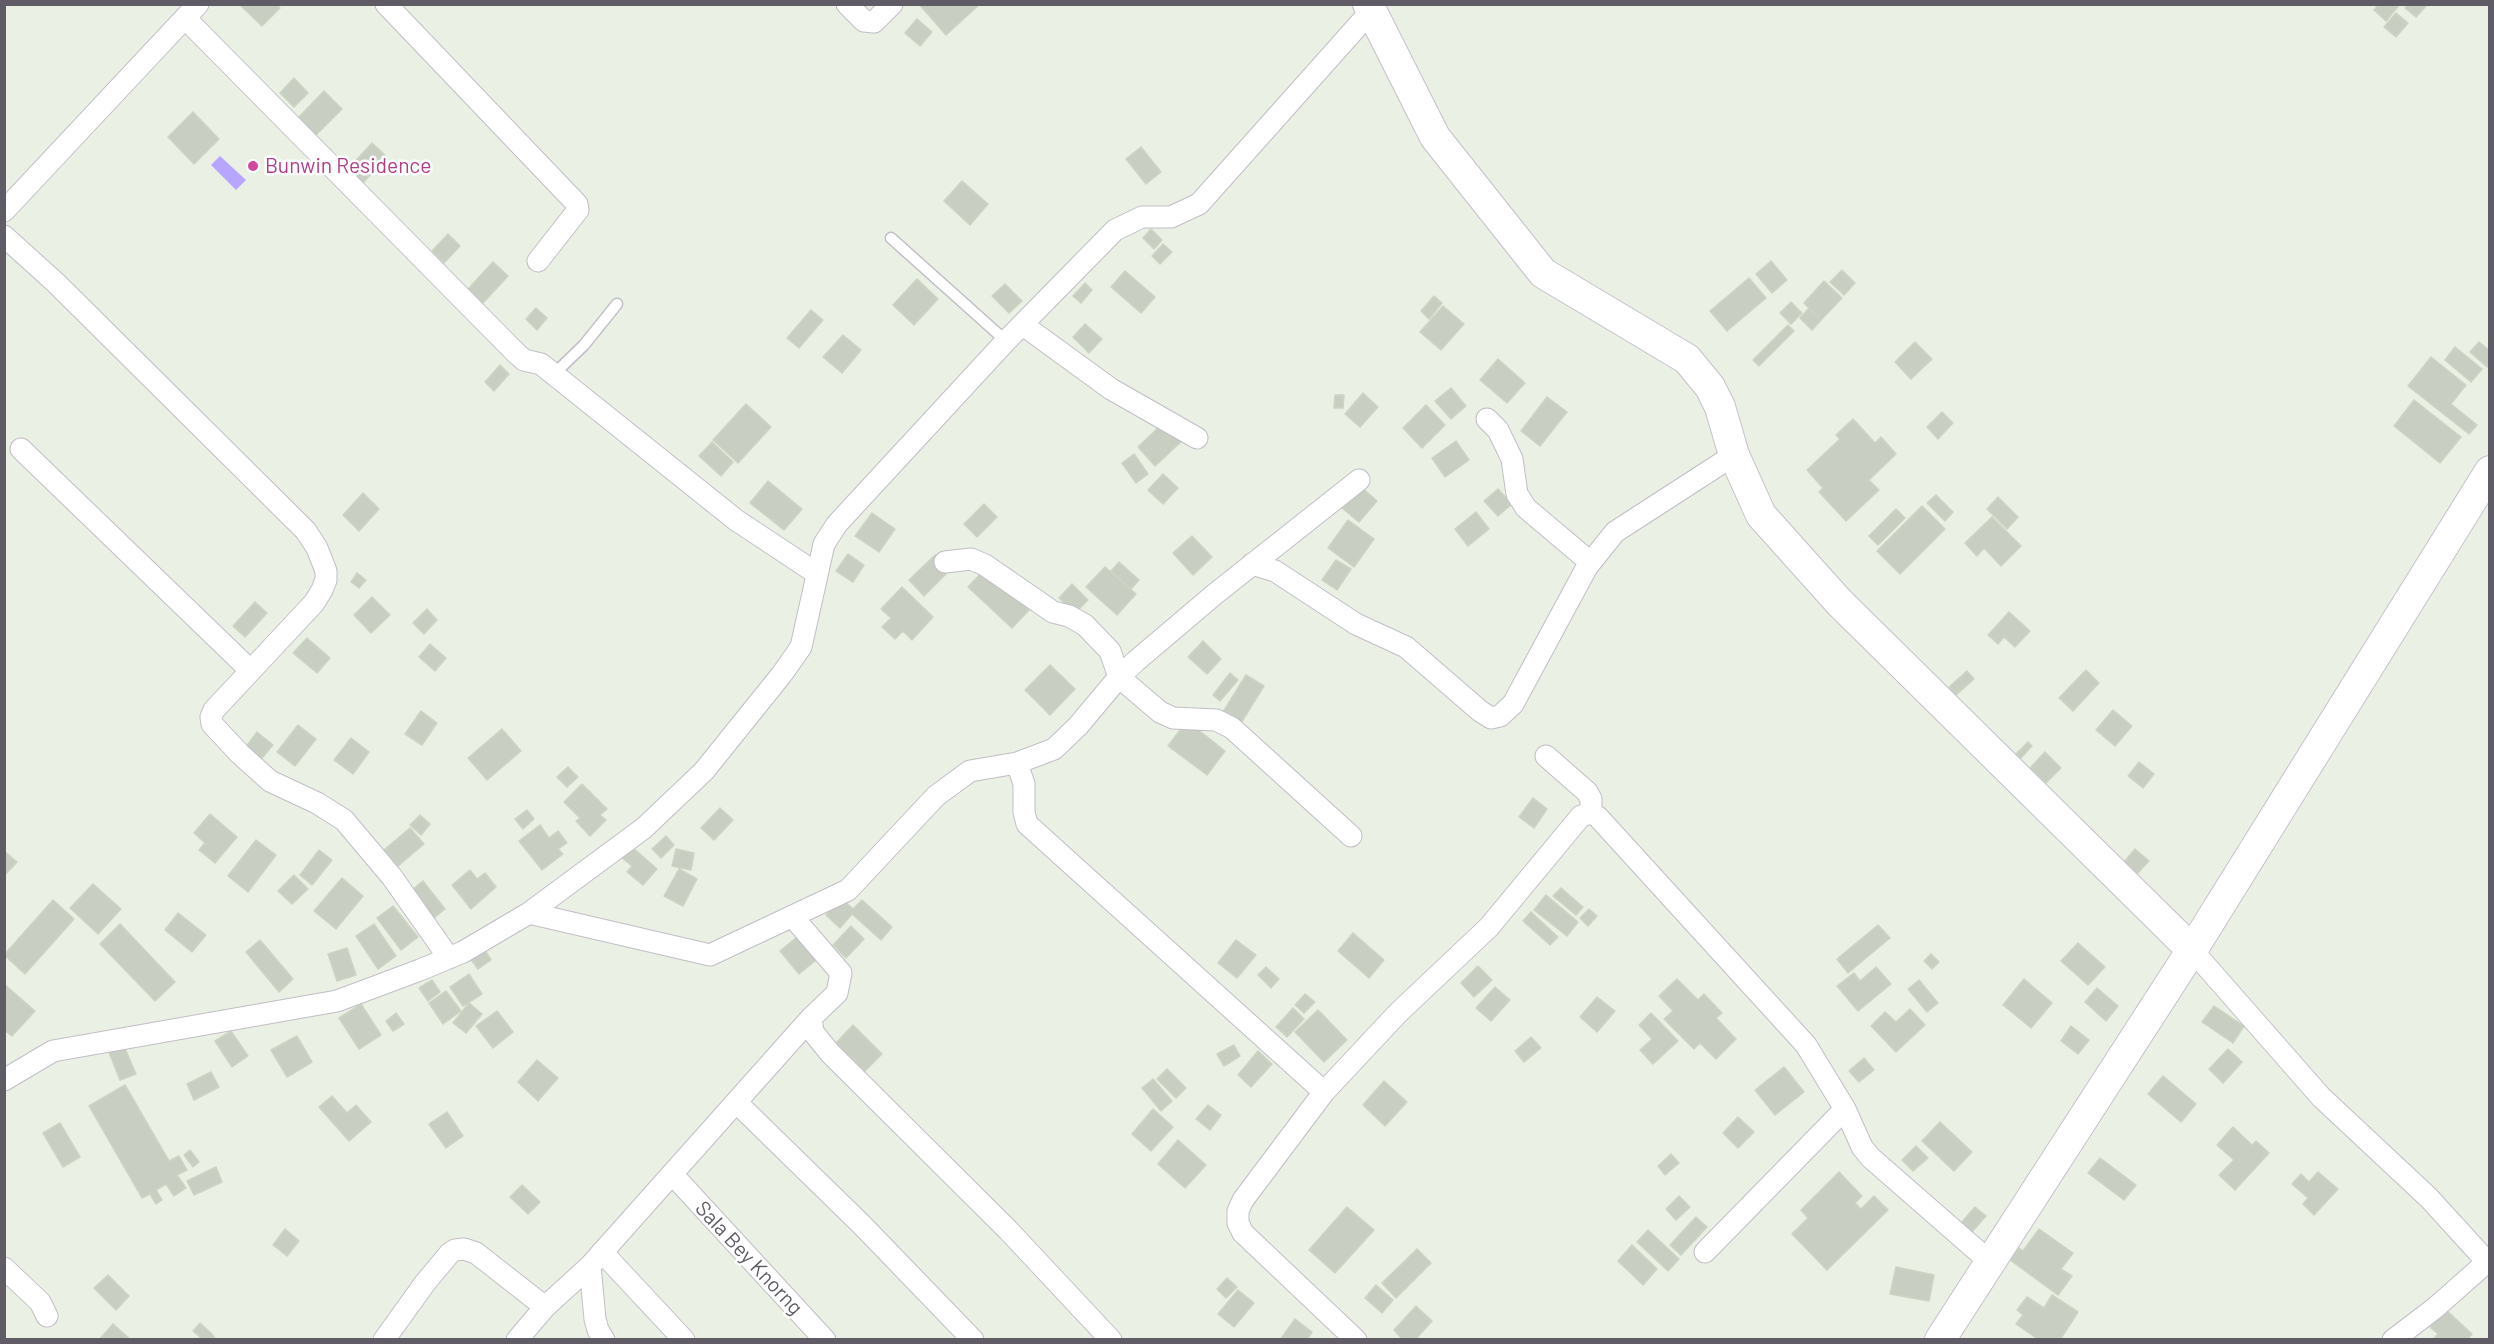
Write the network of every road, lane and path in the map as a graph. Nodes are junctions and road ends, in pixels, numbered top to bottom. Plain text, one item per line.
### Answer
1 (386, 4) edge
2 (847, 4) edge
3 (892, 4) edge
4 (1370, 7) edge
5 (191, 11) edge
6 (4, 211) edge
7 (4, 236) edge
8 (891, 238) dead end
9 (538, 261) dead end
10 (617, 304) dead end
11 (1023, 325) junction
12 (1006, 341) junction
13 (554, 374) junction
14 (1487, 418) dead end
15 (1197, 438) dead end
16 (21, 449) dead end
17 (1734, 455) junction
18 (2490, 471) edge
19 (1359, 480) dead end
20 (945, 562) dead end
21 (1590, 562) junction
22 (1252, 564) junction
23 (816, 573) junction
24 (250, 670) junction
25 (1119, 677) junction
26 (1546, 756) dead end
27 (1017, 763) junction
28 (1590, 813) junction
29 (1351, 836) dead end
30 (529, 913) junction
31 (792, 916) junction
32 (2195, 944) junction
33 (449, 958) junction
34 (811, 1018) junction
35 (4, 1080) edge
36 (1324, 1092) junction
37 (736, 1102) junction
38 (1845, 1109) junction
39 (673, 1175) junction
40 (1705, 1251) dead end
41 (596, 1259) junction
42 (1989, 1261) junction
43 (2488, 1263) edge
44 (4, 1268) edge
45 (545, 1307) junction
46 (47, 1316) dead end
47 (384, 1340) edge
48 (517, 1340) edge
49 (604, 1340) edge
50 (684, 1340) edge
51 (825, 1340) edge
52 (973, 1340) edge
53 (1111, 1340) edge
54 (1356, 1340) edge
55 (1940, 1340) edge
56 (2393, 1340) edge

1 - 9 street
2 - 3 street
4 - 11 street
4 - 17 street
5 - 6 street
5 - 13 street
7 - 24 street
8 - 12 lane
10 - 13 lane
11 - 12 street
11 - 15 street
12 - 23 street
13 - 23 street
14 - 21 street
16 - 24 street
17 - 21 street
17 - 32 street
18 - 32 street
19 - 22 street
20 - 25 street
21 - 22 street
22 - 25 street
23 - 30 street
24 - 33 street
25 - 27 street
25 - 29 street
26 - 28 street
27 - 31 street
27 - 36 street
28 - 36 street
28 - 38 street
30 - 31 street
30 - 33 street
31 - 34 street
32 - 42 street
32 - 43 street
33 - 35 street
34 - 37 street
34 - 53 street
36 - 54 street
37 - 39 street
37 - 52 street
38 - 40 street
38 - 42 street
39 - 41 street
39 - 51 street, Sala Bey Knorng
41 - 45 street
41 - 49 street
41 - 50 street
42 - 55 street
43 - 56 street
44 - 46 street
45 - 47 street
45 - 48 street

